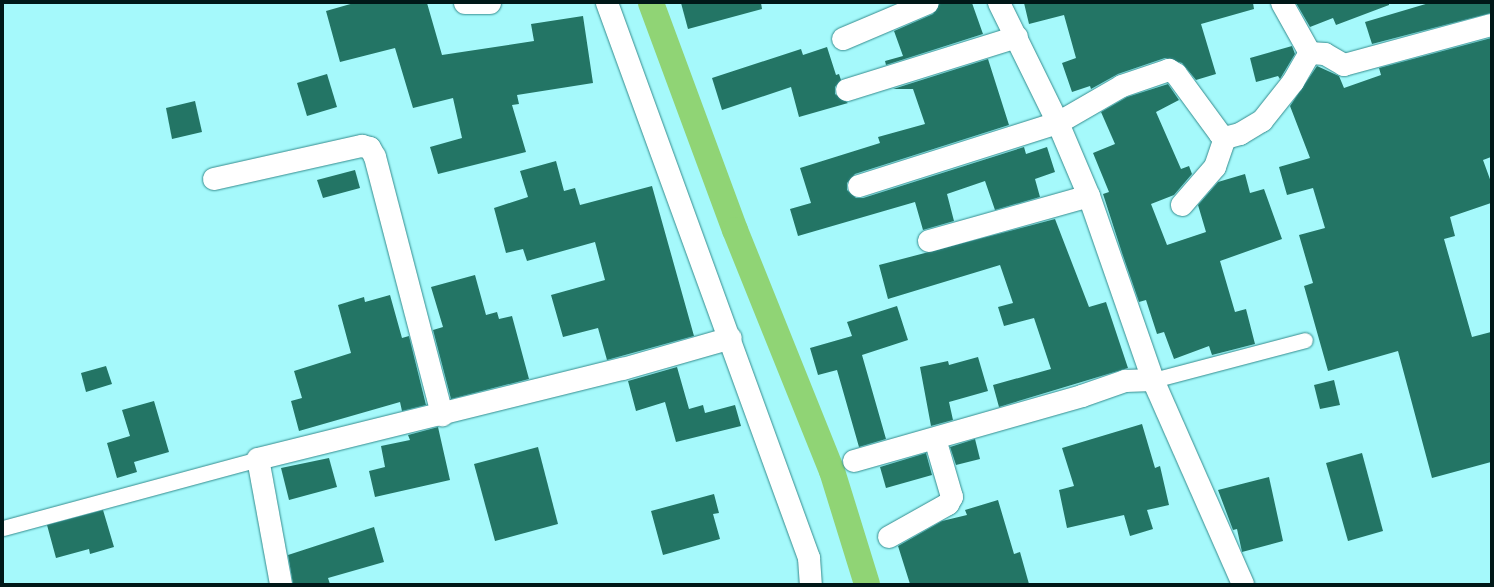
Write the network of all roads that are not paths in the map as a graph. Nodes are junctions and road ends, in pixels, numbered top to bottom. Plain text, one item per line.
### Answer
1 (465, 3) edge
2 (490, 3) edge
3 (607, 3) edge
4 (928, 3) edge
5 (999, 3) edge
6 (1282, 3) edge
7 (1491, 25) edge
8 (1017, 37) junction
9 (843, 39) dead end
10 (1310, 53) junction
11 (847, 90) dead end
12 (1058, 123) junction
13 (1225, 138) junction
14 (214, 179) dead end
15 (859, 186) dead end
16 (1090, 196) junction
17 (1182, 205) dead end
18 (930, 241) dead end
19 (731, 338) junction
20 (1305, 340) dead end
21 (1153, 380) junction
22 (442, 415) junction
23 (936, 439) junction
24 (258, 460) junction
25 (854, 460) dead end
26 (3, 528) edge
27 (889, 537) dead end
28 (281, 584) edge
29 (811, 584) edge
30 (1243, 584) edge

1 - 2 street
3 - 19 street
4 - 9 street
5 - 8 street
6 - 10 street
7 - 10 street
8 - 11 street
8 - 12 street
10 - 13 street
12 - 13 street
12 - 15 street
12 - 16 street
13 - 17 street
14 - 22 street
16 - 18 street
16 - 21 street
19 - 22 street
19 - 29 street
20 - 21 lane
21 - 23 street
21 - 30 street
22 - 24 street
23 - 25 street
23 - 27 street
24 - 26 lane
24 - 28 street

